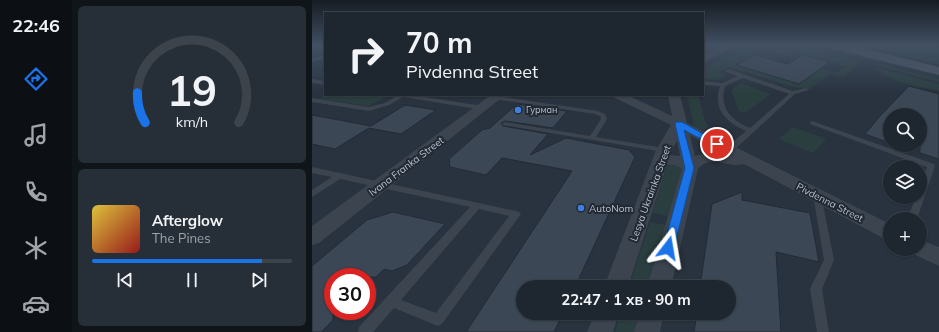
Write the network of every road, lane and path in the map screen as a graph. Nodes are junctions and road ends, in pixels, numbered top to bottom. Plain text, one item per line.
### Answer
1 (900, 61) edge
2 (728, 71) dead end
3 (939, 71) edge
4 (742, 76) junction
5 (312, 81) edge
6 (324, 83) edge
7 (704, 83) edge
8 (723, 85) junction
9 (806, 90) dead end
10 (793, 93) junction
11 (399, 96) edge
12 (407, 96) edge
13 (497, 96) edge
14 (619, 96) edge
15 (674, 96) edge
16 (312, 100) edge
17 (483, 108) junction
18 (812, 123) dead end
19 (505, 124) dead end
20 (679, 124) junction
21 (751, 131) junction
22 (592, 138) junction
23 (729, 150) junction
24 (662, 156) junction
25 (914, 160) edge
26 (927, 165) edge
27 (690, 168) junction
28 (312, 170) edge
29 (770, 172) junction
30 (340, 176) junction
31 (927, 177) edge
32 (382, 184) junction
33 (312, 194) edge
34 (817, 195) junction
35 (478, 205) junction
36 (883, 228) edge
37 (312, 237) edge
38 (927, 251) edge
39 (939, 257) edge
40 (618, 280) edge
41 (661, 280) edge
42 (392, 302) junction
43 (604, 320) edge
44 (650, 320) edge
45 (364, 332) edge
46 (600, 332) edge
47 (647, 332) edge
48 (823, 332) edge

1 - 3 main road
2 - 4 lane
4 - 8 lane
4 - 10 lane
5 - 6 lane
7 - 8 lane
8 - 21 lane
9 - 10 lane
10 - 21 lane
11 - 16 lane
12 - 17 lane
13 - 17 street, Ivana Franka Street
13 - 22 lane
14 - 20 street
15 - 20 street
17 - 32 street, Ivana Franka Street
18 - 25 lane
19 - 22 lane
20 - 23 street, Pivdenna Street
20 - 24 street, Lesya Ukrainka Street
20 - 27 street, Lesya Ukrainka Street
21 - 23 lane
22 - 24 lane
23 - 29 street, Pivdenna Street
24 - 27 street
24 - 40 street, Lesya Ukrainka Street
26 - 31 lane
27 - 29 street, Pivdenna Street
27 - 41 street, Lesya Ukrainka Street
28 - 30 lane
29 - 34 street, Pivdenna Street
30 - 32 lane
30 - 33 lane
32 - 35 lane
32 - 37 street, Ivana Franka Street
34 - 36 street, Pivdenna Street
34 - 48 lane
35 - 42 lane
35 - 42 lane
38 - 39 street
42 - 45 lane
43 - 46 street
44 - 47 street

